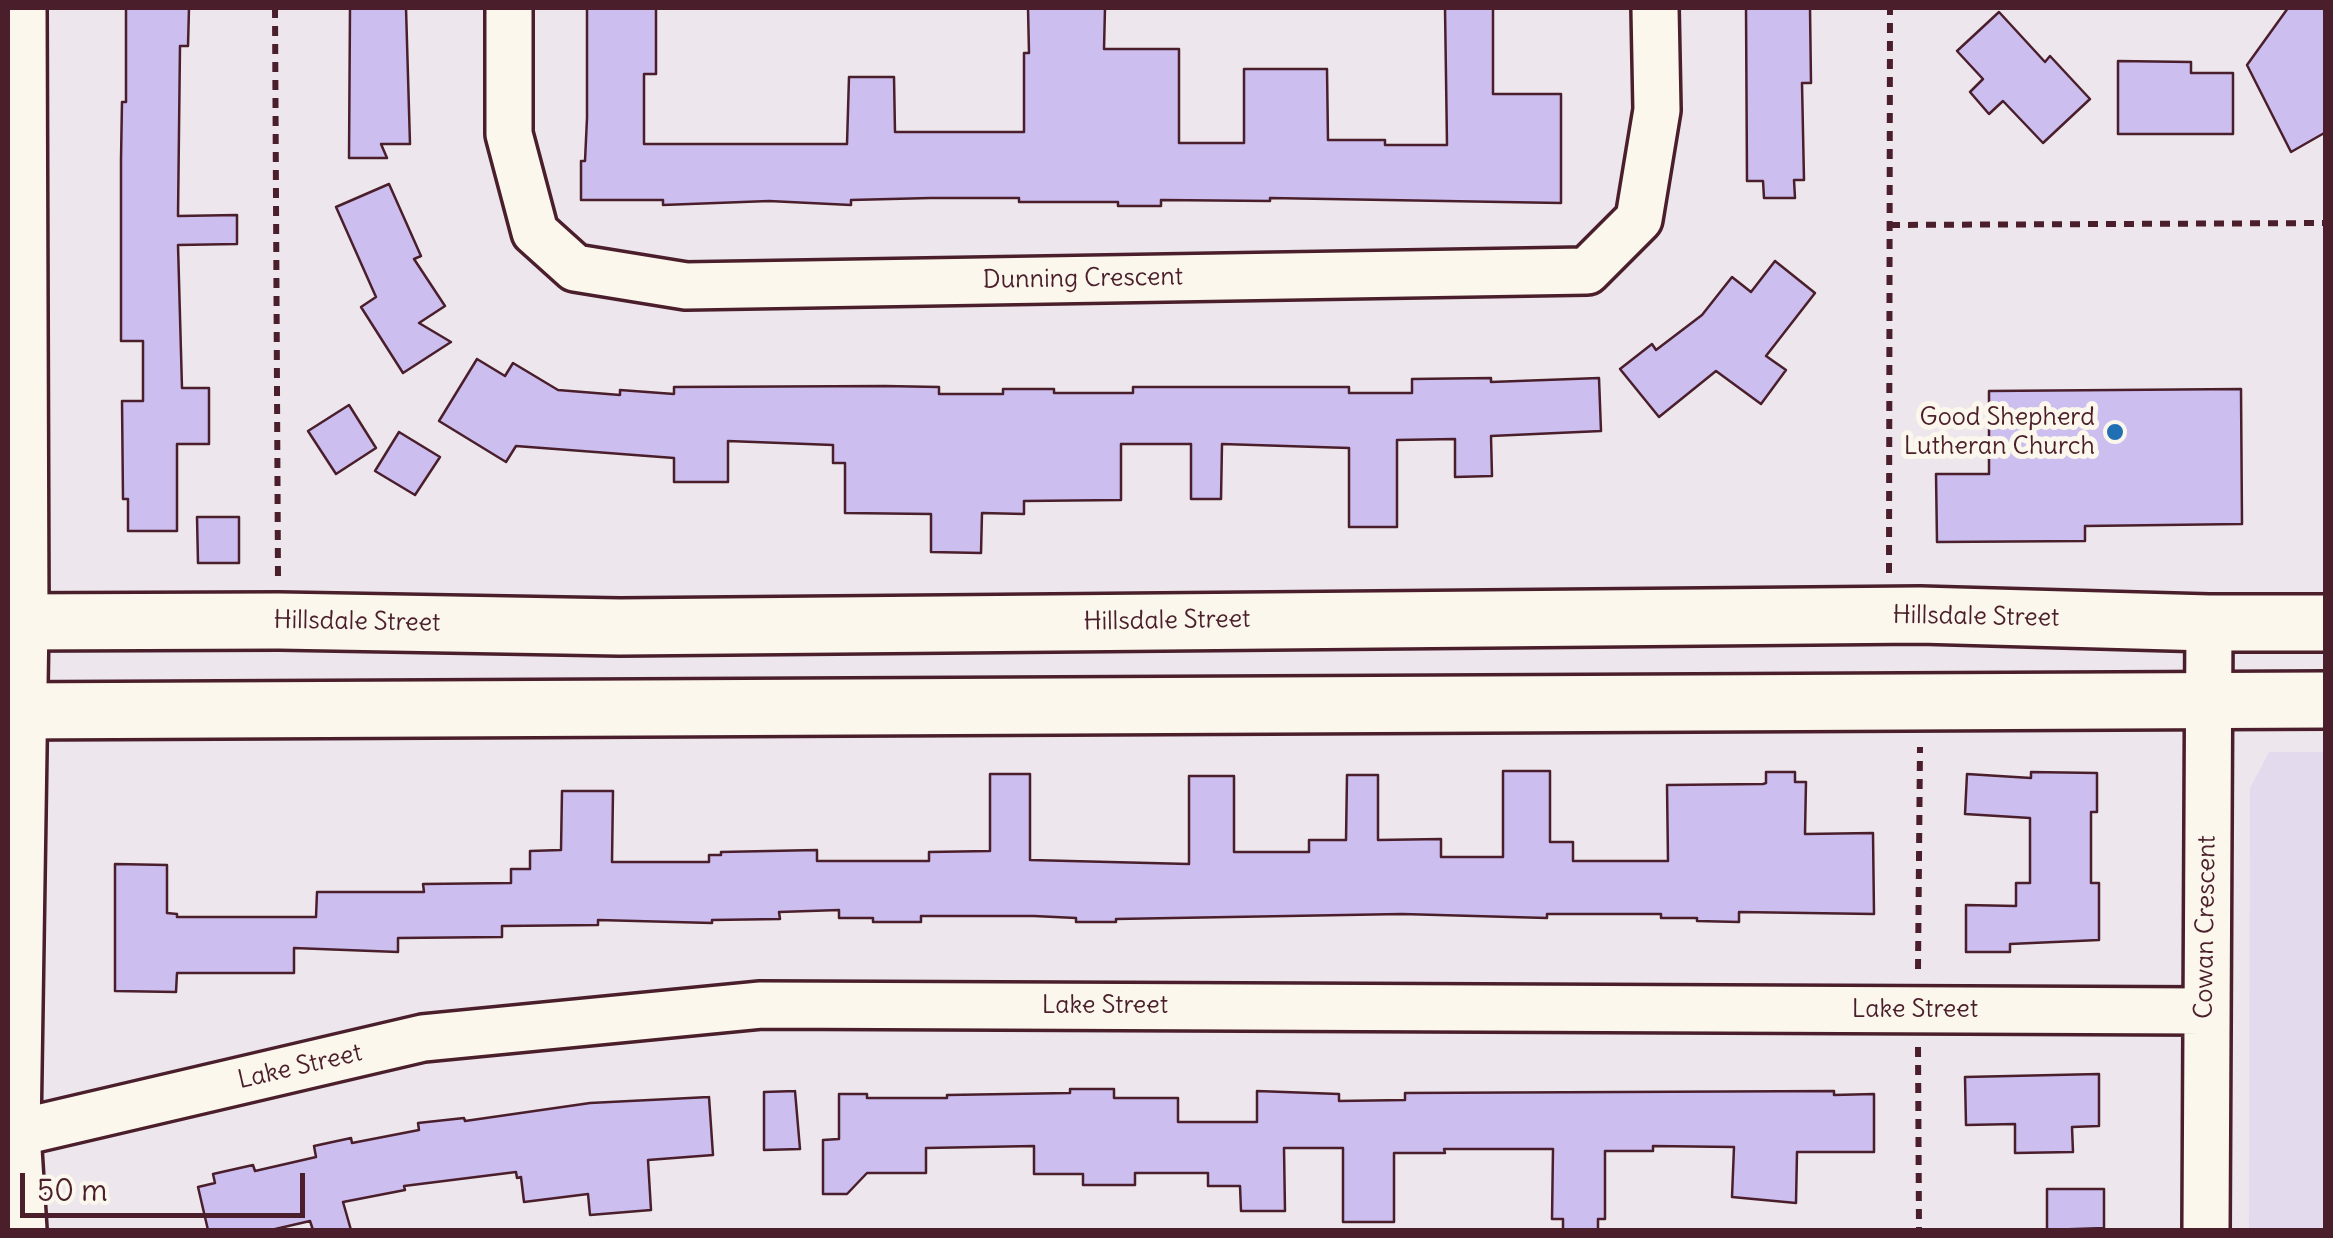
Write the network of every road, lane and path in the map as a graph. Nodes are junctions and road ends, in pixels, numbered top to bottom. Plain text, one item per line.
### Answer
1 (23, 8) edge
2 (275, 8) edge
3 (509, 8) edge
4 (1655, 8) edge
5 (1890, 8) edge
6 (2326, 223) edge
7 (1890, 225) junction
8 (1889, 614) junction
9 (279, 621) junction
10 (16, 622) edge
11 (2326, 623) edge
12 (2209, 624) junction
13 (2326, 700) edge
14 (2208, 702) junction
15 (15, 711) edge
16 (2205, 1011) junction
17 (17, 1133) junction
18 (23, 1230) edge
19 (2206, 1230) edge

1 - 10 street
2 - 9 path
3 - 4 street, Dunning Crescent
5 - 7 path
6 - 7 path
7 - 8 path
8 - 9 street, Hillsdale Street
8 - 12 street, Hillsdale Street
9 - 10 street, Hillsdale Street
10 - 15 street
11 - 12 street, Hillsdale Street
12 - 14 street, Cowan Crescent
13 - 14 street
14 - 15 street
14 - 16 street, Cowan Crescent
15 - 17 street
16 - 17 street, Lake Street
16 - 19 street, Cowan Crescent
17 - 18 street

